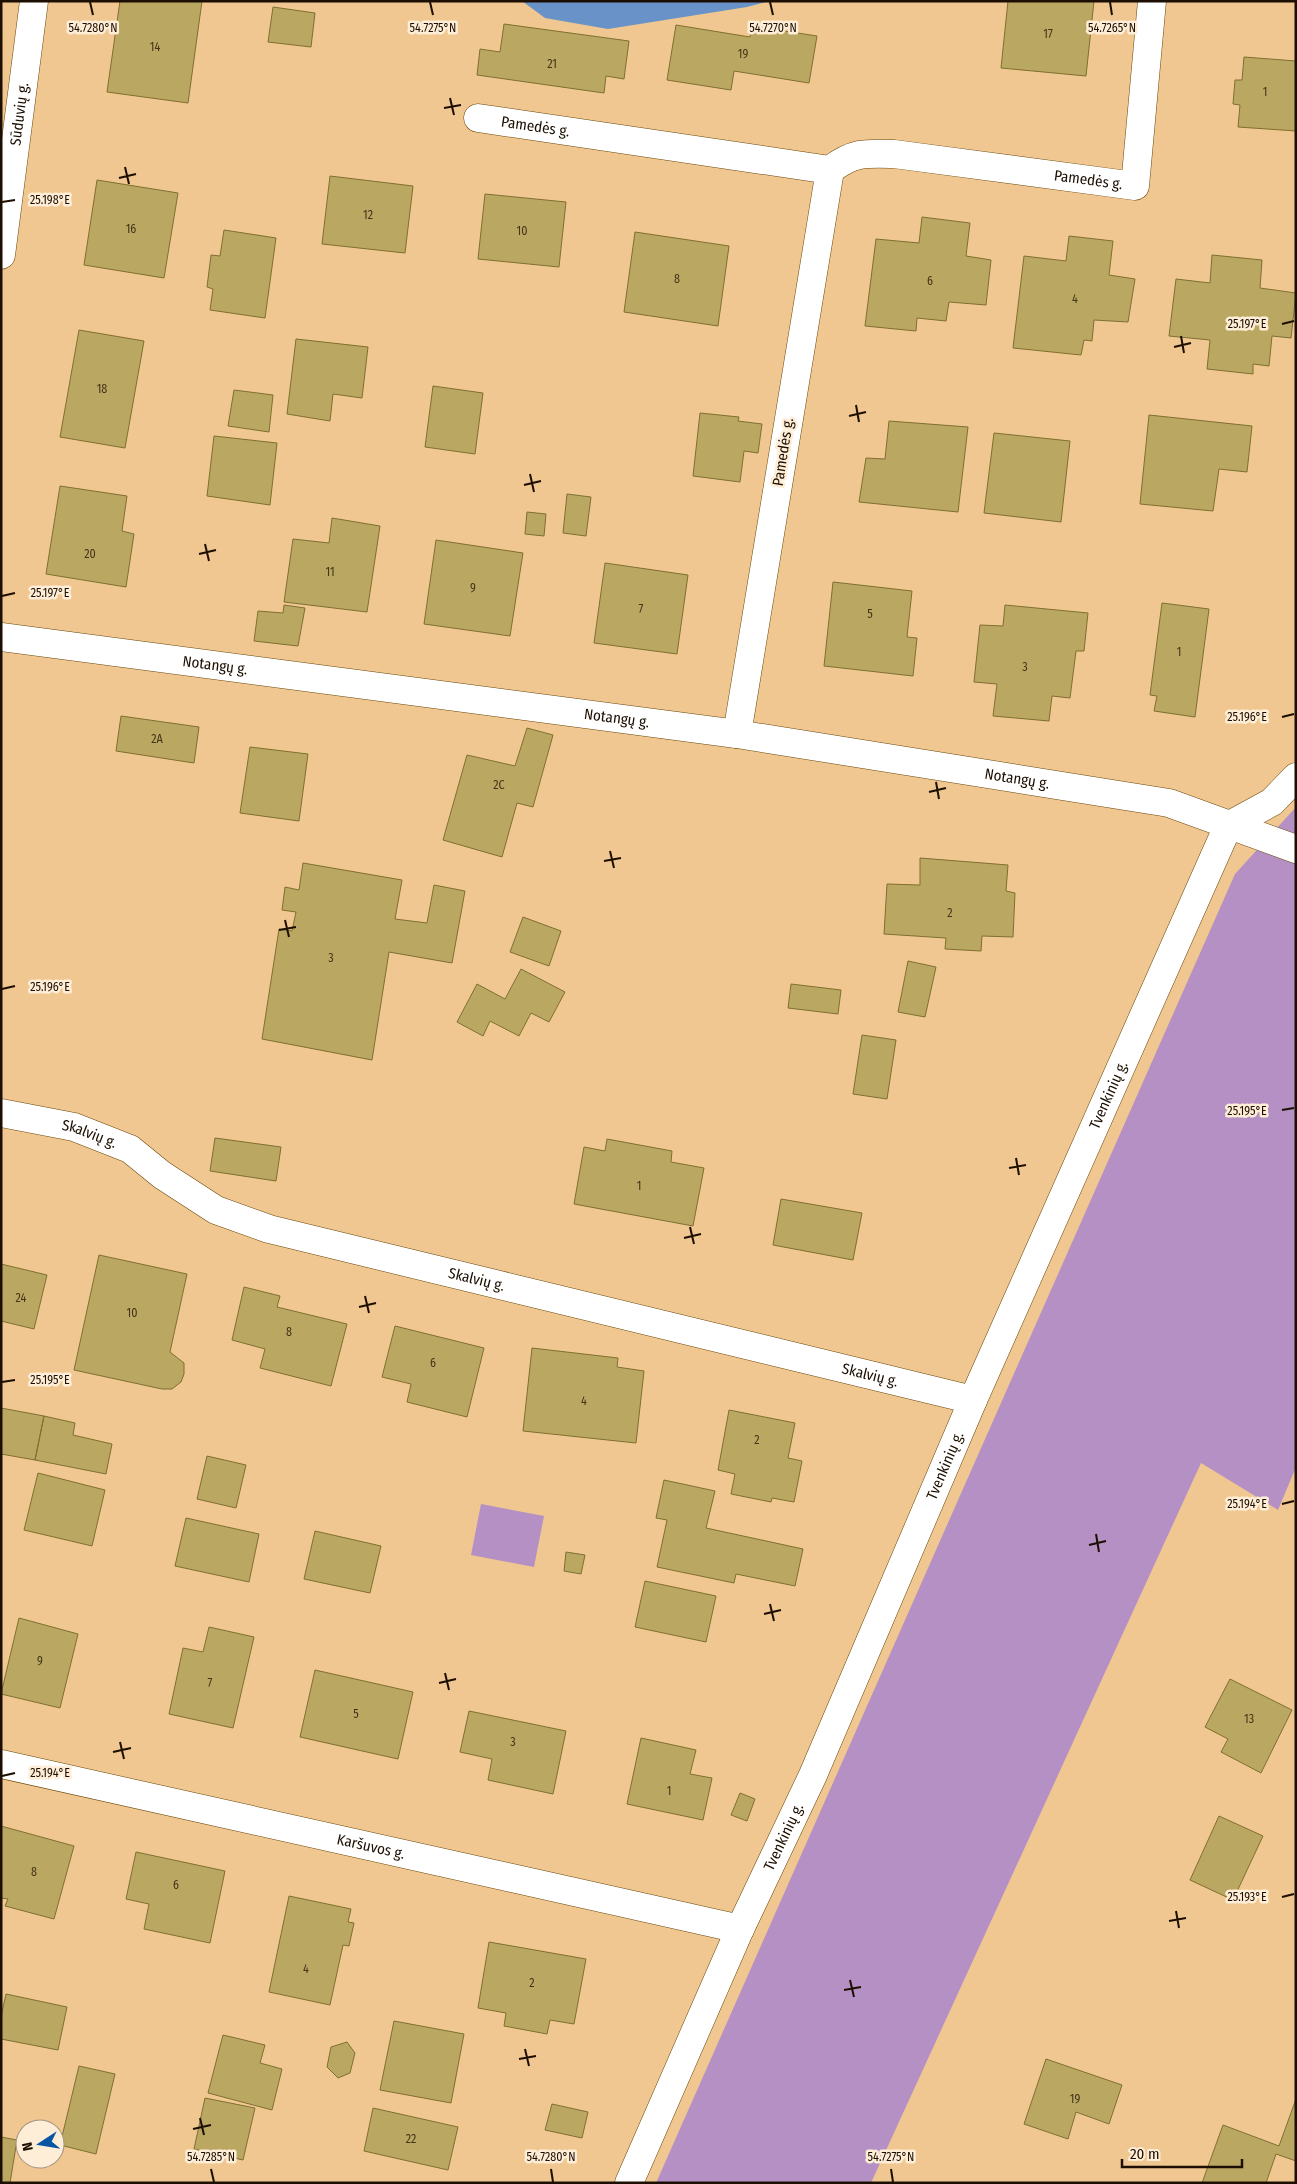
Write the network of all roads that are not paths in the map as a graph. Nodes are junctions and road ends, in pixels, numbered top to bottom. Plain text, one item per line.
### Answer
1 (34, 1) edge
2 (1152, 1) edge
3 (478, 118) dead end
4 (830, 170) junction
5 (1, 255) edge
6 (1, 637) edge
7 (737, 734) junction
8 (1296, 777) edge
9 (1228, 826) junction
10 (1296, 848) edge
11 (1, 1113) edge
12 (973, 1400) junction
13 (1, 1764) edge
14 (740, 1929) junction
15 (629, 2183) edge

1 - 5 street, Sūduvių g.
2 - 4 street, Pamedės g.
3 - 4 street, Pamedės g.
4 - 7 street, Pamedės g.
6 - 7 street, Notangų g.
7 - 9 street, Notangų g.
8 - 9 street
9 - 10 street, Notangų g.
9 - 12 street, Tvenkinių g.
11 - 12 street, Skalvių g.
12 - 14 street, Tvenkinių g.
13 - 14 street, Karšuvos g.
14 - 15 street, Tvenkinių g.

